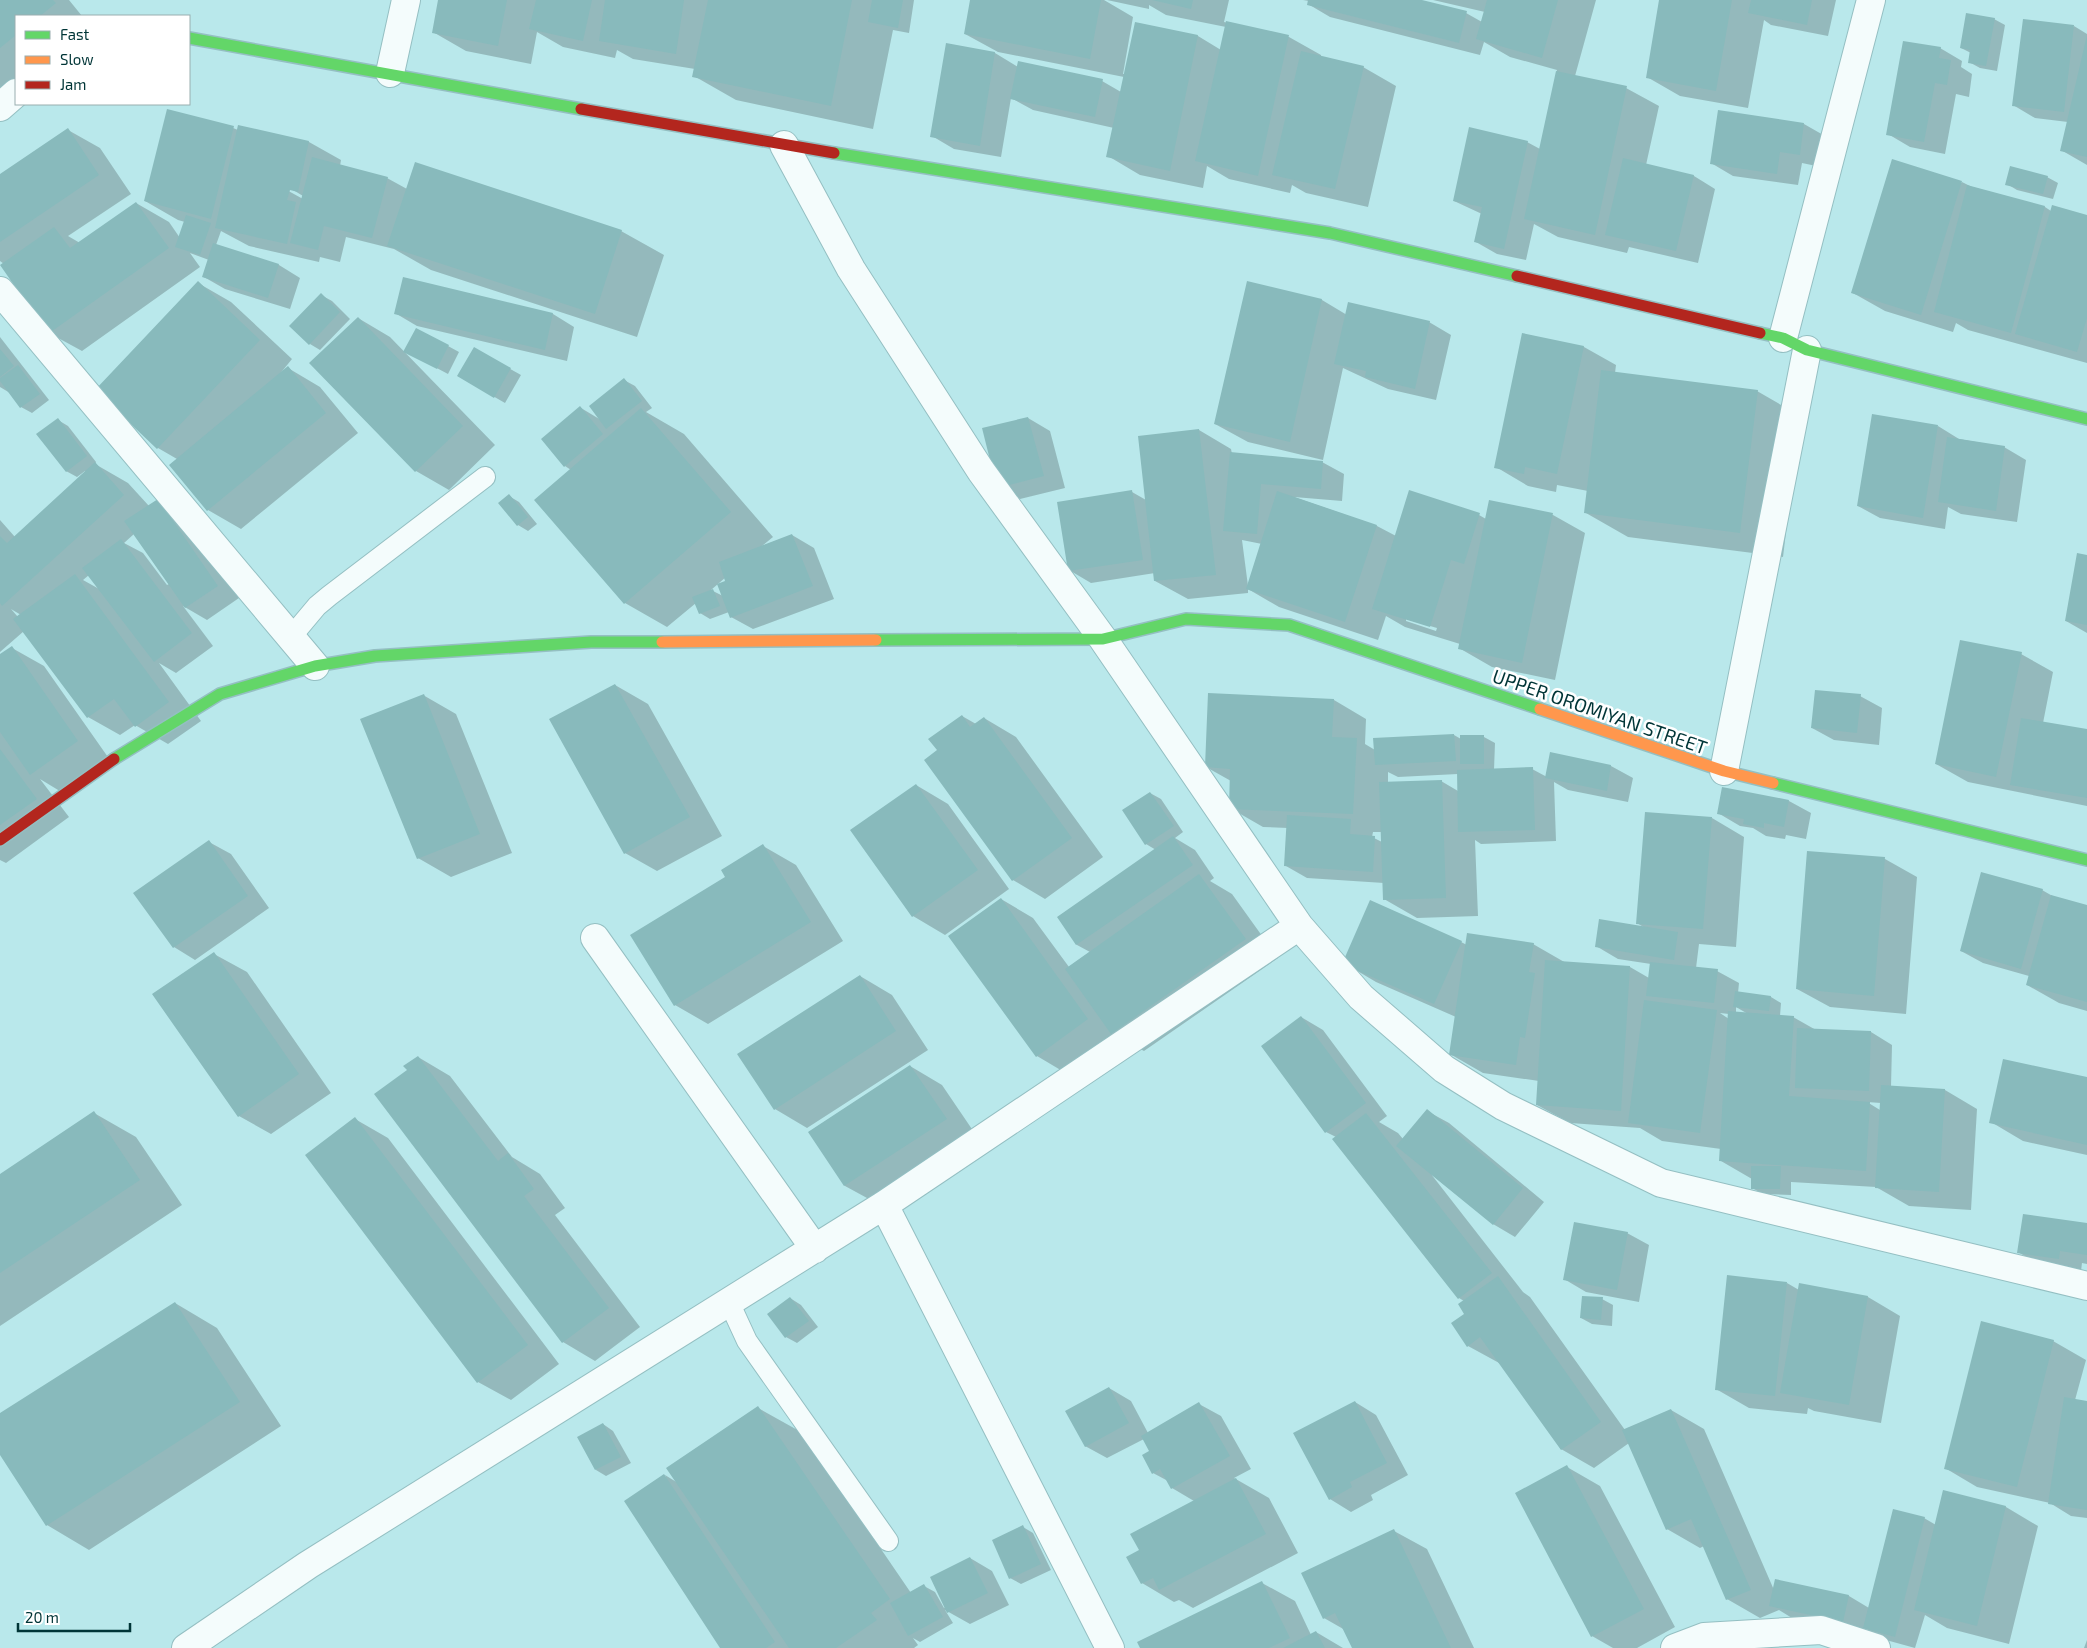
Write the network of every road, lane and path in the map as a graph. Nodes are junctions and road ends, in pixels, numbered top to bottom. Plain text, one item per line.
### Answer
1 (406, 0) edge
2 (1871, 0) edge
3 (190, 38) edge
4 (390, 73) junction
5 (15, 94) edge
6 (0, 107) edge
7 (784, 144) junction
8 (0, 292) edge
9 (1783, 338) junction
10 (1807, 350) junction
11 (2087, 420) edge
12 (485, 478) dead end
13 (291, 637) junction
14 (1103, 639) junction
15 (315, 666) junction
16 (1724, 771) junction
17 (0, 840) edge
18 (2087, 860) edge
19 (1299, 926) junction
20 (595, 938) dead end
21 (884, 1205) junction
22 (815, 1249) junction
23 (2087, 1286) edge
24 (729, 1302) junction
25 (888, 1541) dead end
26 (1707, 1643) edge
27 (186, 1648) edge
28 (1110, 1648) edge
29 (1675, 1648) edge
30 (1876, 1648) edge

1 - 4 street
2 - 9 street
3 - 4 street
4 - 7 street
5 - 6 street
7 - 9 street
7 - 14 street
8 - 13 street
9 - 10 street
10 - 11 street
10 - 16 street
12 - 13 lane
13 - 15 street
14 - 15 street, UPPER OROMIYAN STREET
14 - 16 street, UPPER OROMIYAN STREET
14 - 19 street
15 - 17 street, UPPER OROMIYAN STREET
16 - 18 street, UPPER OROMIYAN STREET
19 - 21 street
19 - 23 street
20 - 22 street
21 - 22 street
21 - 28 street
22 - 24 street
24 - 25 lane
24 - 27 street
26 - 29 street
26 - 30 street

